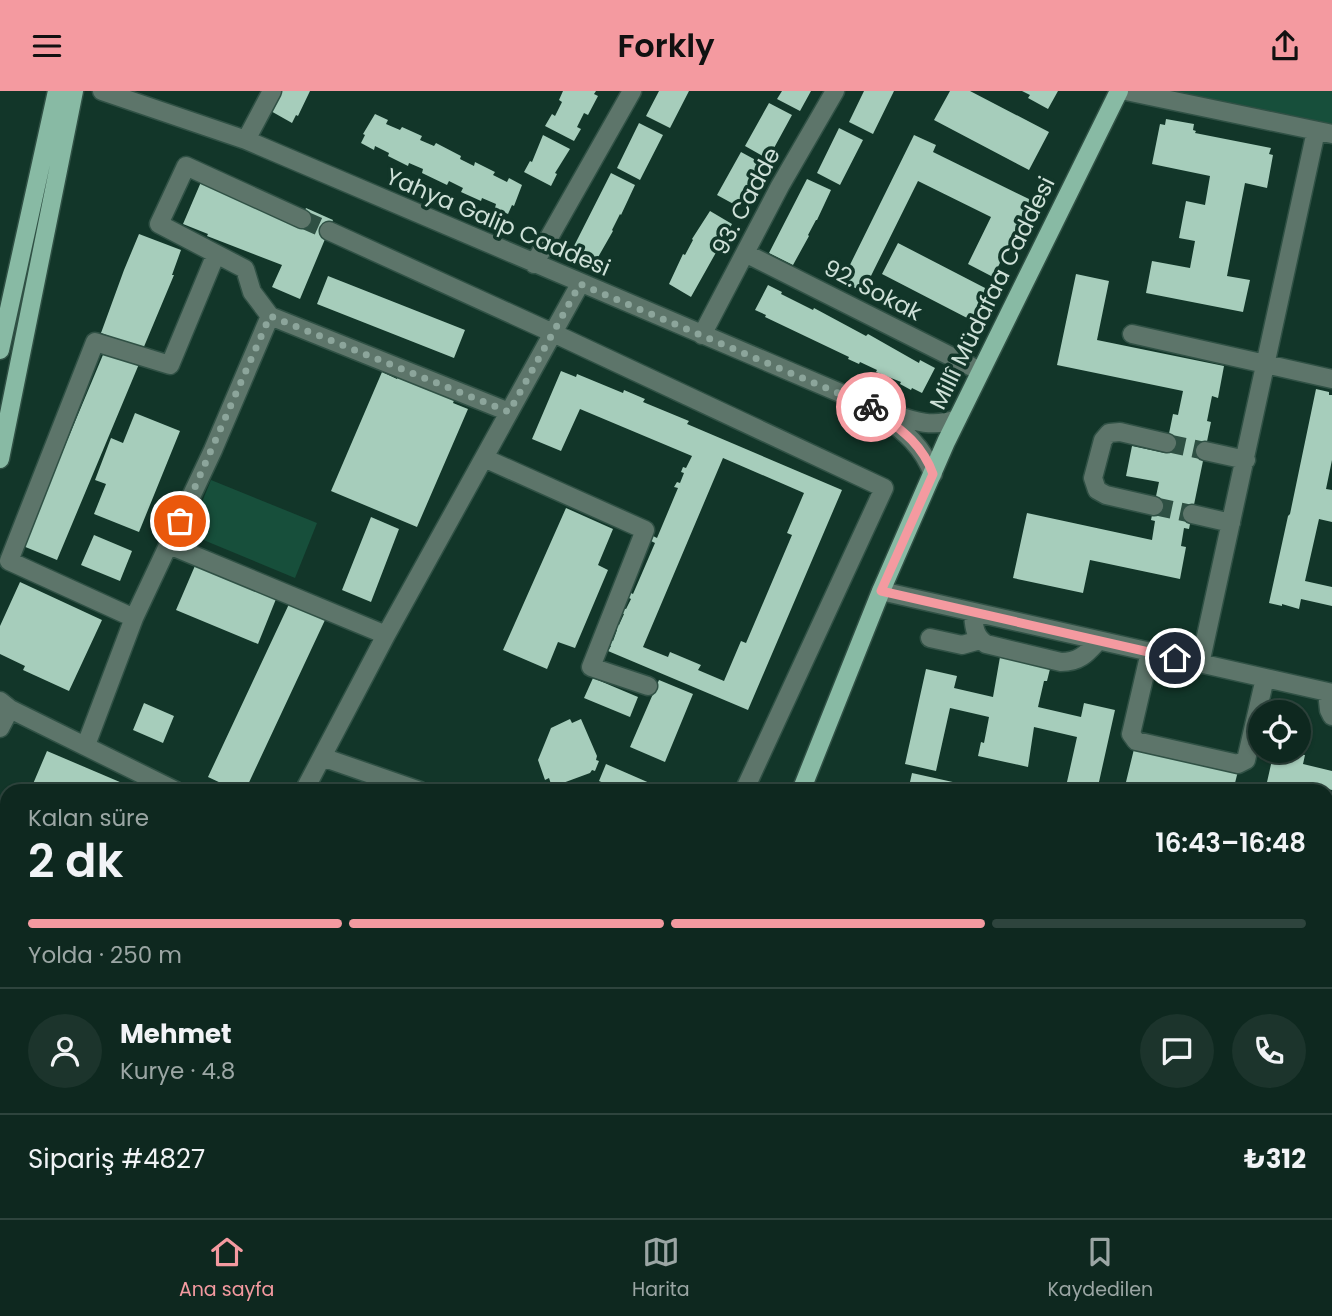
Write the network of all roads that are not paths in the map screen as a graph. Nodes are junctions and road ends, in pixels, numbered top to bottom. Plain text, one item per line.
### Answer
1 (57, 91) edge
2 (74, 91) edge
3 (102, 91) edge
4 (272, 91) edge
5 (632, 91) edge
6 (835, 91) edge
7 (1119, 91) edge
8 (1126, 91) edge
9 (1324, 132) edge
10 (246, 140) junction
11 (302, 219) tunnel mouth
12 (329, 231) tunnel mouth
13 (745, 253) junction
14 (216, 254) junction
15 (534, 264) junction
16 (580, 284) junction
17 (270, 316) junction
18 (553, 333) junction
19 (1132, 334) dead end
20 (702, 335) junction
21 (0, 350) edge
22 (1267, 364) junction
23 (980, 371) junction
24 (1332, 379) edge
25 (871, 407) junction
26 (509, 412) junction
27 (957, 419) junction
28 (1167, 443) tunnel mouth
29 (1205, 451) tunnel mouth
30 (484, 458) junction
31 (0, 459) edge
32 (1246, 460) junction
33 (933, 474) junction
34 (1154, 506) tunnel mouth
35 (1192, 515) tunnel mouth
36 (1231, 523) junction
37 (169, 545) junction
38 (881, 591) junction
39 (973, 613) junction
40 (134, 618) junction
41 (386, 635) junction
42 (930, 638) dead end
43 (980, 640) junction
44 (1098, 641) junction
45 (1150, 652) junction
46 (1200, 664) junction
47 (1265, 678) junction
48 (648, 686) dead end
49 (1329, 692) edge
50 (5, 705) edge
51 (1332, 716) edge
52 (0, 728) edge
53 (86, 745) junction
54 (322, 757) junction
55 (162, 784) edge
56 (308, 784) edge
57 (401, 784) edge
58 (747, 784) edge
59 (804, 784) edge

1 - 21 main road
2 - 31 main road
3 - 10 street, Yahya Galip Caddesi
4 - 10 street
5 - 15 street
6 - 13 street, 93. Cadde
7 - 23 main road, Millî Müdafaa Caddesi
8 - 9 street
9 - 22 street
10 - 15 street, Yahya Galip Caddesi
11 - 14 street
12 - 18 street
13 - 20 street, 93. Cadde
13 - 23 street, 92. Sokak
14 - 17 street
14 - 40 street
15 - 16 street, Yahya Galip Caddesi
16 - 18 street
16 - 20 street, Yahya Galip Caddesi
17 - 26 street
17 - 37 street
18 - 26 street
18 - 58 street
19 - 22 street
20 - 25 street, Yahya Galip Caddesi
22 - 24 street
22 - 32 street
23 - 27 main road, Millî Müdafaa Caddesi
25 - 27 street, Yahya Galip Caddesi
25 - 33 street, Yahya Galip Caddesi
26 - 30 street
27 - 33 main road, Millî Müdafaa Caddesi
28 - 34 street
29 - 32 street
30 - 41 street
30 - 48 street
32 - 36 street
33 - 38 main road, Millî Müdafaa Caddesi
35 - 36 street
36 - 46 street
37 - 40 street
37 - 41 street
38 - 39 street
38 - 59 main road, Millî Müdafaa Caddesi
39 - 43 street
39 - 44 street
40 - 53 street
41 - 54 street
42 - 43 street
43 - 44 street
44 - 45 street
45 - 46 street
45 - 47 street
46 - 47 street
47 - 49 street
49 - 51 street
50 - 52 street
50 - 53 street
53 - 55 street
54 - 56 street
54 - 57 street

